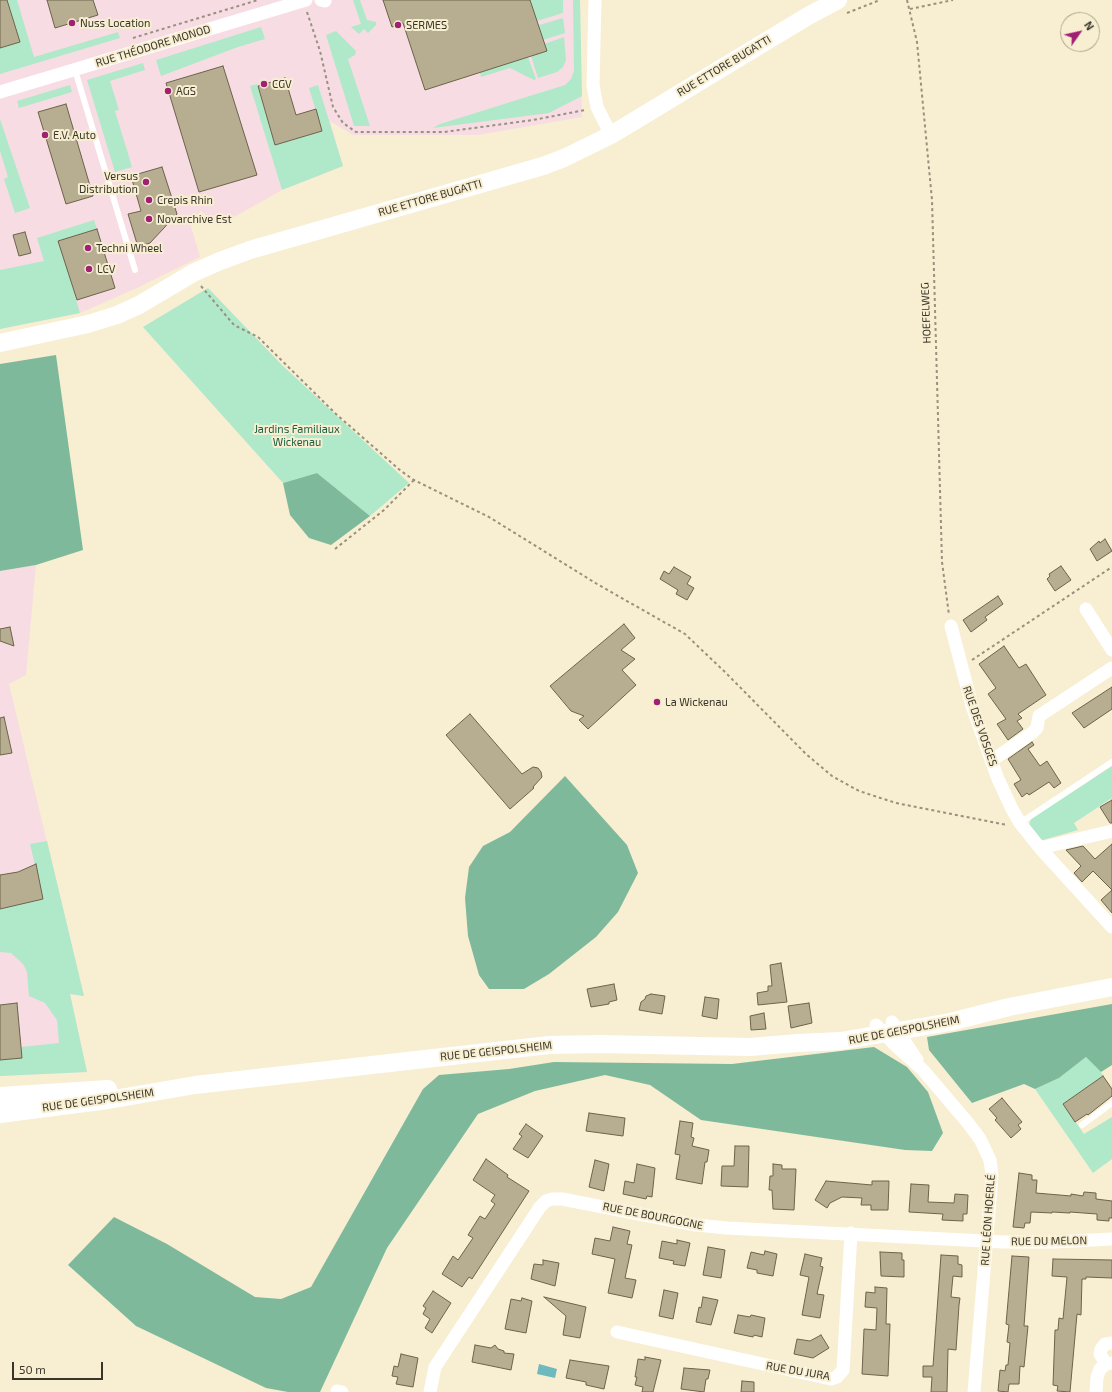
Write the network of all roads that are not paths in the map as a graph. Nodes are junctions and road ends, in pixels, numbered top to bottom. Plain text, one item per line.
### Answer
1 (303, 0) edge
2 (306, 0) edge
3 (595, 0) edge
4 (838, 0) edge
5 (75, 70) junction
6 (0, 92) edge
7 (611, 134) junction
8 (135, 270) dead end
9 (0, 343) edge
10 (1086, 609) dead end
11 (951, 626) road end
12 (1112, 650) edge
13 (1112, 668) edge
14 (991, 761) junction
15 (1112, 762) edge
16 (1020, 823) junction
17 (1112, 831) edge
18 (1040, 848) junction
19 (1112, 927) edge
20 (1109, 988) edge
21 (888, 1028) junction
22 (195, 1085) junction
23 (1, 1096) edge
24 (1112, 1103) edge
25 (0, 1114) edge
26 (1082, 1125) dead end
27 (852, 1233) junction
28 (1112, 1239) edge
29 (987, 1241) junction
30 (617, 1332) dead end
31 (1112, 1343) edge
32 (1109, 1364) edge
33 (430, 1392) edge
34 (974, 1392) edge
35 (1096, 1392) edge

1 - 2 street, RUE THÉODORE MONOD
1 - 5 street, RUE THÉODORE MONOD
3 - 7 street
4 - 7 main road, RUE ETTORE BUGATTI
5 - 6 street, RUE THÉODORE MONOD
5 - 8 lane
7 - 9 main road, RUE ETTORE BUGATTI
10 - 12 street
11 - 14 street, RUE DES VOSGES
13 - 14 street
14 - 16 street, RUE DES VOSGES
15 - 16 lane
16 - 18 street, RUE DES VOSGES
17 - 18 street
18 - 19 street, RUE DES VOSGES
20 - 21 main road, RUE DE GEISPOLSHEIM
21 - 22 main road, RUE DE GEISPOLSHEIM
21 - 29 street, RUE LÉON HOERLÉ
22 - 23 main road, RUE DE GEISPOLSHEIM
22 - 25 main road, RUE DE GEISPOLSHEIM
24 - 26 lane
27 - 29 street, RUE DE BOURGOGNE
27 - 30 street, RUE DU JURA
27 - 33 street, RUE DE BOURGOGNE
28 - 29 street, RUE DU MELON
29 - 34 street, RUE LÉON HOERLÉ
31 - 32 street
32 - 35 street

